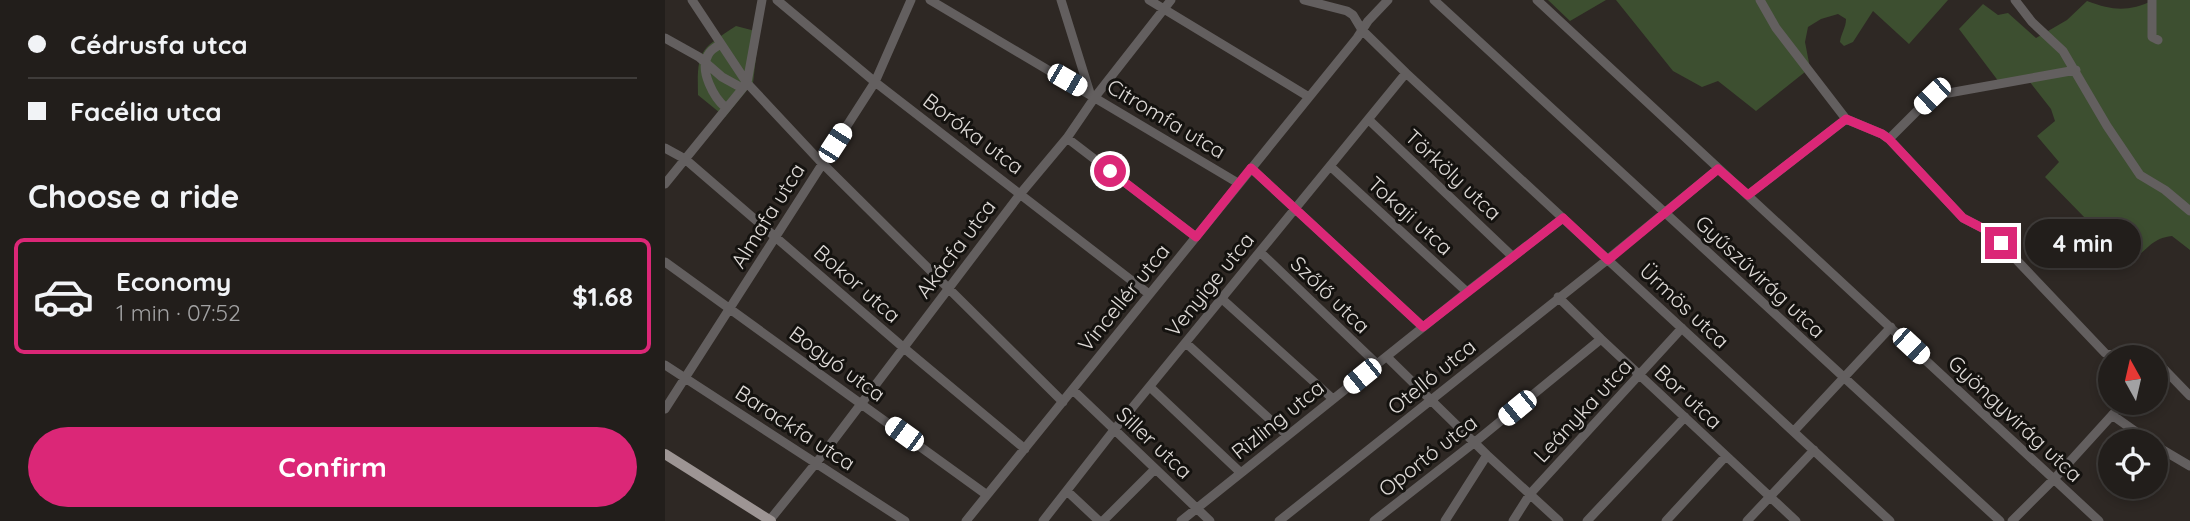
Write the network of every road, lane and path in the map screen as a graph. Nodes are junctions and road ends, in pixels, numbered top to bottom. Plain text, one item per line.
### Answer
1 (692, 0) edge
2 (762, 0) edge
3 (777, 0) edge
4 (911, 0) edge
5 (930, 0) edge
6 (1061, 0) edge
7 (1149, 0) edge
8 (1171, 0) edge
9 (1304, 0) edge
10 (1388, 0) edge
11 (1434, 0) edge
12 (1537, 0) edge
13 (1760, 0) edge
14 (2015, 0) edge
15 (2152, 0) edge
16 (1164, 11) junction
17 (1362, 30) junction
18 (665, 38) edge
19 (2158, 40) dead end
20 (721, 44) junction
21 (705, 62) junction
22 (2076, 70) junction
23 (1406, 73) junction
24 (875, 82) junction
25 (745, 85) junction
26 (1093, 95) junction
27 (1309, 97) junction
28 (726, 108) junction
29 (1846, 119) junction
30 (1369, 120) junction
31 (1067, 138) junction
32 (1889, 139) junction
33 (665, 148) edge
34 (685, 159) junction
35 (822, 163) junction
36 (1330, 166) junction
37 (1251, 168) junction
38 (1718, 169) junction
39 (1238, 183) junction
40 (665, 184) edge
41 (1021, 193) junction
42 (1748, 195) junction
43 (1294, 209) junction
44 (2190, 211) edge
45 (1664, 212) junction
46 (1563, 218) junction
47 (775, 236) junction
48 (1196, 237) junction
49 (1260, 252) junction
50 (1513, 257) junction
51 (1608, 260) junction
52 (665, 262) edge
53 (949, 289) junction
54 (1467, 292) junction
55 (1149, 294) junction
56 (1558, 297) junction
57 (1221, 298) junction
58 (730, 308) junction
59 (1423, 327) junction
60 (1891, 327) junction
61 (1682, 328) junction
62 (1601, 339) junction
63 (1186, 343) junction
64 (2098, 346) edge
65 (904, 348) junction
66 (1387, 357) junction
67 (1377, 364) junction
68 (665, 365) edge
69 (1640, 376) junction
70 (2168, 377) edge
71 (685, 378) junction
72 (1843, 378) junction
73 (1150, 387) junction
74 (1073, 390) junction
75 (2190, 397) edge
76 (1332, 399) junction
77 (1431, 401) junction
78 (1063, 402) junction
79 (862, 403) junction
80 (665, 409) edge
81 (2112, 415) joint
82 (1685, 418) junction
83 (2132, 429) edge
84 (1114, 430) junction
85 (1794, 431) junction
86 (1287, 435) junction
87 (1475, 442) junction
88 (1025, 449) junction
89 (1814, 450) junction
90 (2168, 453) edge
91 (665, 454) edge
92 (1487, 454) junction
93 (1726, 456) junction
94 (817, 462) junction
95 (2190, 466) edge
96 (1155, 469) junction
97 (1241, 473) junction
98 (2054, 479) junction
99 (1067, 491) junction
100 (1530, 494) junction
101 (988, 495) junction
102 (1770, 496) junction
103 (1197, 508) junction
104 (1281, 520) edge
105 (770, 521) edge
106 (905, 521) edge
107 (966, 521) edge
108 (1044, 521) edge
109 (1101, 521) edge
110 (1181, 521) edge
111 (1210, 521) edge
112 (1374, 521) edge
113 (1445, 521) edge
114 (1513, 521) edge
115 (1559, 521) edge
116 (1587, 521) edge
117 (1666, 521) edge
118 (1747, 521) edge
119 (1796, 521) edge
120 (1891, 521) edge
121 (2000, 521) edge
122 (2013, 521) edge
123 (2099, 521) edge

1 - 20 street
2 - 25 street
3 - 24 street, Boróka utca
4 - 24 street, Almafa utca
5 - 26 street, Citromfa utca
6 - 26 street
7 - 16 street
8 - 16 street, Akácfa utca
9 - 17 street, Ürmös utca
10 - 17 street, Vincellér utca
11 - 45 street, Gyűszűvirág utca
12 - 38 street, Gyöngyvirág utca
13 - 29 street
14 - 22 street
15 - 19 street
16 - 26 street, Akácfa utca
16 - 27 street
17 - 23 street, Ürmös utca
17 - 27 street, Vincellér utca
18 - 21 street
20 - 21 street
20 - 25 street
21 - 25 street
21 - 28 street
22 - 32 street
22 - 44 street
23 - 30 street, Venyige utca
23 - 46 street, Ürmös utca
24 - 35 street, Almafa utca
24 - 41 street, Boróka utca
25 - 28 street
25 - 35 street
26 - 31 street, Akácfa utca
26 - 39 street, Citromfa utca
27 - 37 street, Vincellér utca
28 - 34 street
29 - 32 street
29 - 42 street
30 - 36 street, Venyige utca
30 - 50 street, Törköly utca
31 - 41 street, Akácfa utca
31 - 48 street
32 - 64 street
33 - 34 street, Bokor utca
34 - 40 street
34 - 47 street, Bokor utca
35 - 47 street, Almafa utca
35 - 53 street
36 - 43 street, Venyige utca
36 - 54 street, Tokaji utca
37 - 39 street, Vincellér utca
37 - 43 street
38 - 42 street, Gyöngyvirág utca
38 - 45 street, Otelló utca
39 - 48 street, Vincellér utca
41 - 53 street, Akácfa utca
41 - 55 street, Boróka utca
42 - 60 street, Gyöngyvirág utca
43 - 49 street, Venyige utca
43 - 59 street
45 - 51 street, Otelló utca
45 - 72 street, Gyűszűvirág utca
46 - 50 street, Rizling utca
46 - 51 street, Ürmös utca
47 - 58 street, Almafa utca
47 - 65 street, Bokor utca
48 - 55 street, Vincellér utca
49 - 57 street, Venyige utca
49 - 67 street, Szőlő utca
50 - 54 street, Rizling utca
51 - 56 street, Otelló utca
51 - 61 street, Ürmös utca
52 - 58 street, Bogyó utca
53 - 65 street, Akácfa utca
53 - 78 street
54 - 59 street, Rizling utca
55 - 74 street, Vincellér utca
56 - 62 street, Bor utca
56 - 77 street, Otelló utca
57 - 63 street, Venyige utca
57 - 76 street
58 - 71 street, Almafa utca
58 - 79 street, Bogyó utca
59 - 66 street, Rizling utca
60 - 72 street
60 - 98 street, Gyöngyvirág utca
61 - 69 street, Leányka utca
61 - 85 street, Ürmös utca
62 - 69 street, Bor utca
62 - 87 street, Oportó utca
63 - 73 street, Venyige utca
63 - 86 street
65 - 79 street, Akácfa utca
65 - 88 street, Bokor utca
66 - 67 street, Rizling utca
66 - 77 street
67 - 76 street, Rizling utca
68 - 71 street, Barackfa utca
69 - 82 street, Bor utca
69 - 100 street, Leányka utca
70 - 75 street
71 - 80 street, Almafa utca
71 - 94 street, Barackfa utca
72 - 85 street
72 - 121 street, Gyűszűvirág utca
73 - 84 street, Venyige utca
73 - 97 street
74 - 78 street, Vincellér utca
74 - 84 street, Siller utca
76 - 86 street, Rizling utca
77 - 87 street
77 - 104 street, Otelló utca
78 - 88 street, Vincellér utca
79 - 94 street, Akácfa utca
79 - 101 street, Bogyó utca
81 - 83 street
81 - 98 street
82 - 93 street, Bor utca
82 - 116 street
84 - 96 street, Siller utca
84 - 99 street, Venyige utca
85 - 89 street, Ürmös utca
86 - 97 street, Rizling utca
87 - 92 street
87 - 112 street, Oportó utca
88 - 101 street, Vincellér utca
89 - 102 street
89 - 120 street, Ürmös utca
90 - 95 street
91 - 105 main road
92 - 100 street
92 - 113 street
93 - 102 street, Bor utca
93 - 117 street
94 - 105 street, Akácfa utca
94 - 106 street, Barackfa utca
96 - 103 street, Siller utca
96 - 109 street
97 - 103 street, Rizling utca
98 - 122 street
98 - 123 street, Gyöngyvirág utca
99 - 108 street, Venyige utca
99 - 109 street
100 - 114 street, Leányka utca
100 - 115 street
101 - 107 street, Vincellér utca
102 - 118 street
102 - 119 street, Bor utca
103 - 110 street, Rizling utca
103 - 111 street, Siller utca

